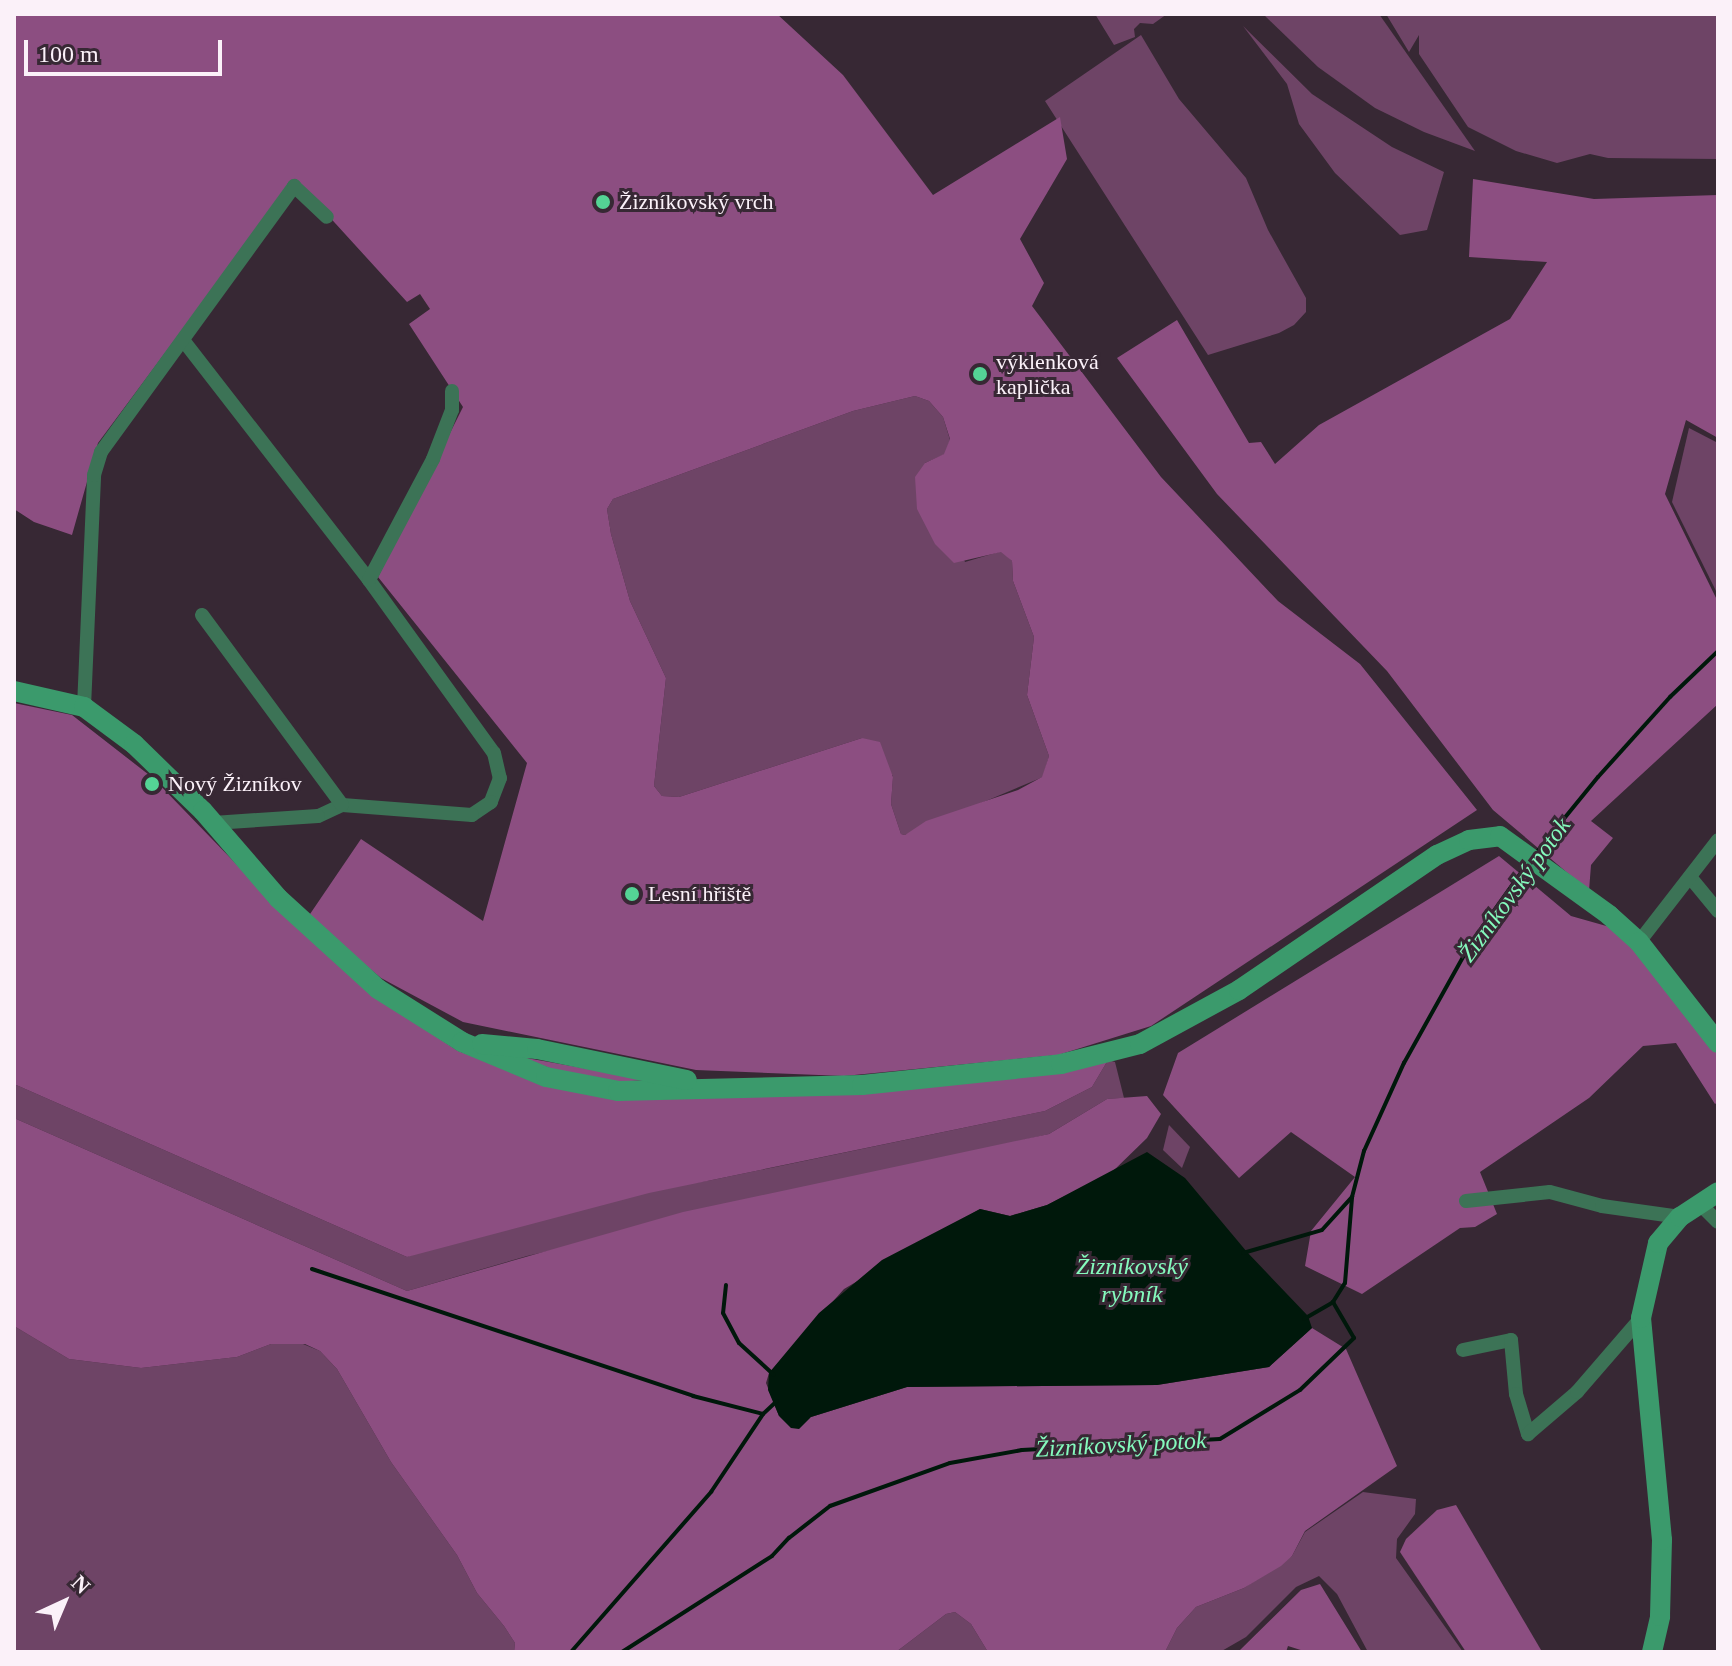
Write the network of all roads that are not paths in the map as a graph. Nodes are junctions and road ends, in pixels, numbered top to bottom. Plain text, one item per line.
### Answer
1 (327, 217) dead end
2 (183, 340) junction
3 (452, 391) dead end
4 (369, 580) junction
5 (202, 615) dead end
6 (14, 691) edge
7 (84, 707) junction
8 (342, 805) junction
9 (213, 823) junction
10 (1718, 840) edge
11 (1690, 877) junction
12 (1718, 911) edge
13 (1639, 942) junction
14 (1718, 1043) edge
15 (1718, 1192) edge
16 (1466, 1201) dead end
17 (1700, 1204) junction
18 (1680, 1217) junction
19 (1718, 1222) edge
20 (1641, 1318) junction
21 (1463, 1350) dead end
22 (1652, 1652) edge

1 - 2 street
2 - 4 street
2 - 7 street
3 - 4 street
4 - 8 street
5 - 8 street
6 - 7 street
7 - 9 street
8 - 9 street
9 - 13 street
10 - 11 street
11 - 12 street
11 - 13 street
13 - 14 street
15 - 17 street
16 - 18 street
17 - 18 street
17 - 19 street
18 - 20 street
20 - 21 street
20 - 22 street

